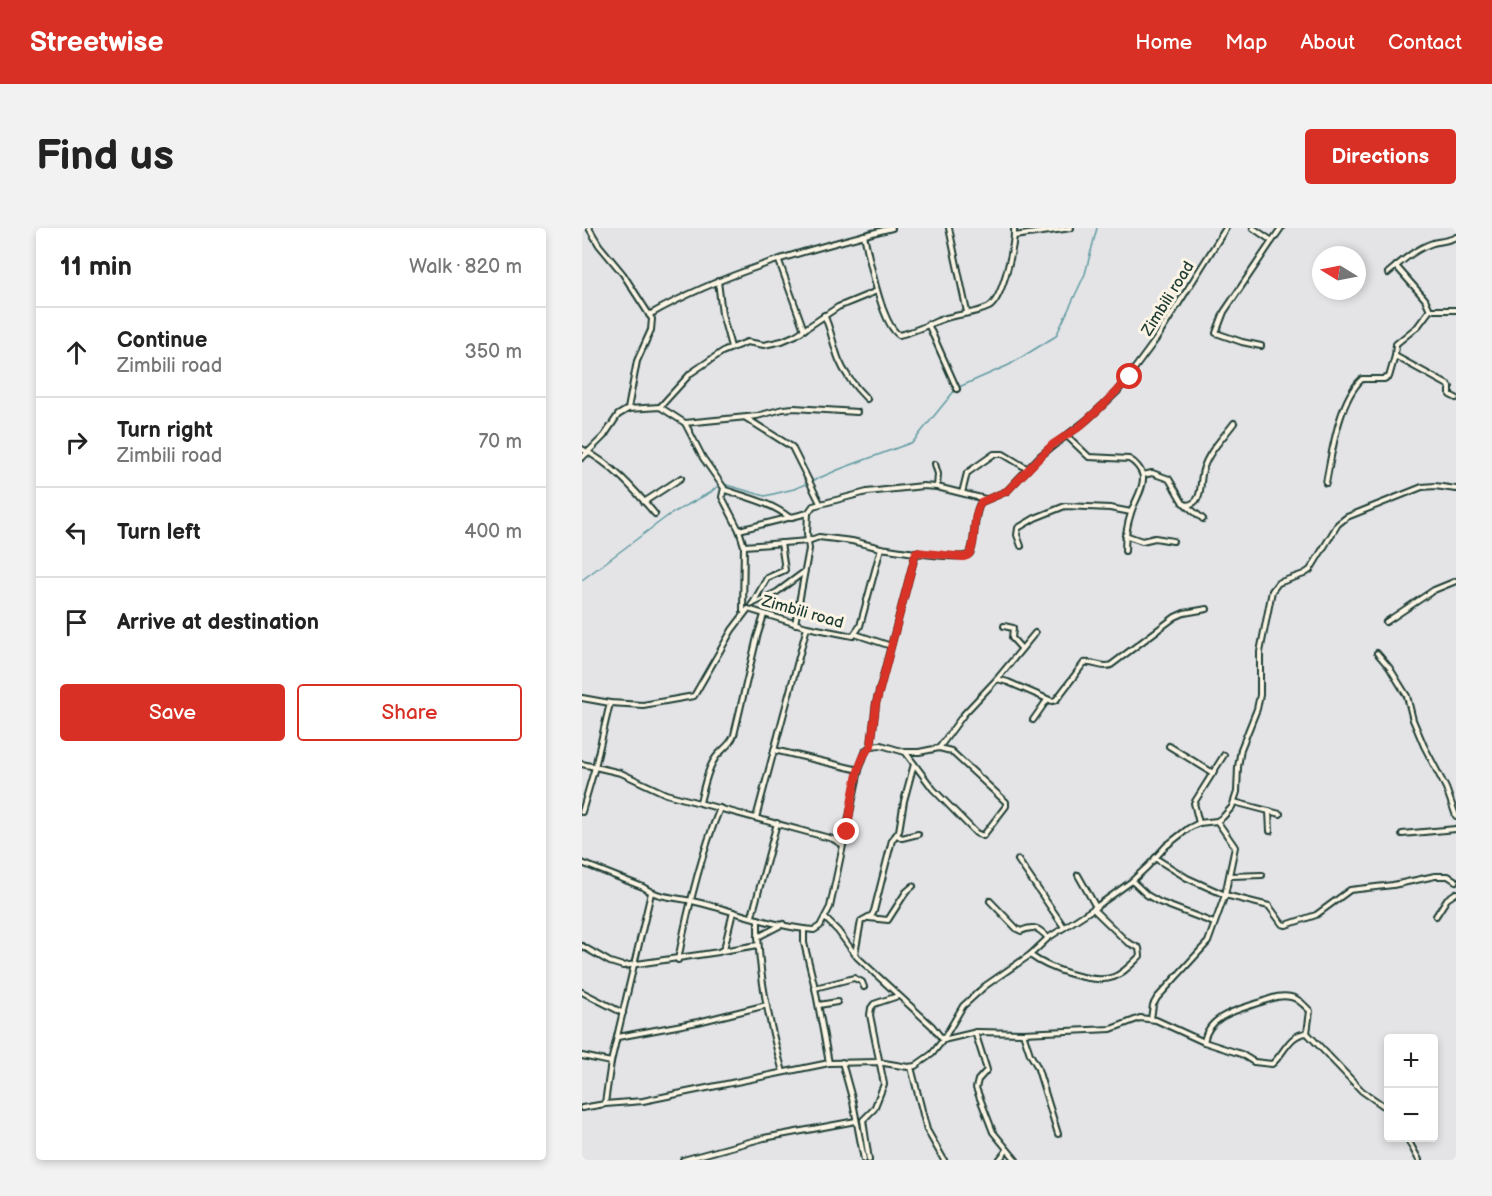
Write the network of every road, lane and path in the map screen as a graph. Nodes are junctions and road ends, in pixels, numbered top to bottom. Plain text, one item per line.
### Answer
1 (589, 228) edge
2 (892, 228) edge
3 (949, 228) edge
4 (1014, 228) edge
5 (1071, 228) edge
6 (1226, 228) edge
7 (1253, 228) edge
8 (1281, 228) edge
9 (864, 235) junction
10 (1014, 236) junction
11 (1456, 237) edge
12 (1272, 241) junction
13 (778, 260) junction
14 (1396, 266) junction
15 (1388, 273) dead end
16 (718, 281) junction
17 (878, 291) junction
18 (1430, 310) junction
19 (1456, 310) edge
20 (967, 312) junction
21 (649, 315) junction
22 (824, 315) junction
23 (928, 324) junction
24 (804, 330) junction
25 (1261, 346) dead end
26 (731, 347) junction
27 (1395, 356) junction
28 (957, 389) dead end
29 (1456, 398) edge
30 (867, 399) dead end
31 (660, 407) junction
32 (628, 409) junction
33 (857, 412) dead end
34 (745, 417) junction
35 (685, 423) junction
36 (1234, 423) dead end
37 (1067, 436) junction
38 (582, 449) edge
39 (588, 452) junction
40 (582, 458) edge
41 (935, 464) dead end
42 (1028, 469) junction
43 (1143, 475) junction
44 (681, 478) dead end
45 (1326, 483) dead end
46 (937, 487) junction
47 (1456, 489) edge
48 (725, 490) junction
49 (962, 493) junction
50 (986, 499) junction
51 (644, 501) junction
52 (820, 503) junction
53 (1187, 505) junction
54 (1131, 512) junction
55 (808, 513) junction
56 (656, 514) dead end
57 (790, 518) junction
58 (1203, 519) dead end
59 (739, 530) junction
60 (1125, 535) junction
61 (808, 541) junction
62 (1173, 541) dead end
63 (781, 543) junction
64 (744, 546) junction
65 (1022, 546) dead end
66 (881, 548) junction
67 (1125, 551) dead end
68 (916, 552) junction
69 (804, 572) junction
70 (1456, 581) edge
71 (753, 603) junction
72 (748, 609) junction
73 (1207, 609) dead end
74 (743, 612) junction
75 (764, 615) junction
76 (1386, 622) dead end
77 (795, 624) junction
78 (1004, 626) dead end
79 (807, 627) junction
80 (1035, 633) dead end
81 (855, 634) junction
82 (891, 646) junction
83 (1021, 648) junction
84 (1377, 653) dead end
85 (997, 680) junction
86 (582, 698) edge
87 (1047, 700) junction
88 (610, 703) junction
89 (1033, 720) dead end
90 (871, 746) junction
91 (1169, 746) dead end
92 (939, 748) junction
93 (774, 750) junction
94 (905, 752) junction
95 (1224, 755) dead end
96 (914, 763) junction
97 (582, 764) edge
98 (595, 767) junction
99 (859, 770) junction
100 (1213, 773) junction
101 (700, 802) junction
102 (1234, 802) junction
103 (720, 808) junction
104 (1269, 811) junction
105 (582, 812) edge
106 (1280, 813) dead end
107 (1456, 816) edge
108 (756, 818) junction
109 (1217, 821) junction
110 (777, 823) junction
111 (1198, 823) junction
112 (1456, 829) edge
113 (1270, 831) dead end
114 (918, 834) dead end
115 (1402, 834) dead end
116 (897, 835) junction
117 (844, 846) junction
118 (1155, 858) junction
119 (1018, 860) dead end
120 (582, 863) edge
121 (1078, 875) dead end
122 (1262, 875) dead end
123 (1230, 876) junction
124 (1132, 881) junction
125 (1456, 881) edge
126 (913, 886) dead end
127 (651, 893) junction
128 (1456, 893) edge
129 (1225, 895) junction
130 (691, 901) junction
131 (990, 901) dead end
132 (1094, 908) junction
133 (732, 912) junction
134 (752, 916) junction
135 (1436, 916) dead end
136 (825, 918) junction
137 (868, 918) junction
138 (758, 919) junction
139 (1214, 923) dead end
140 (783, 924) junction
141 (1065, 927) junction
142 (804, 929) junction
143 (758, 937) junction
144 (1048, 939) junction
145 (758, 945) junction
146 (582, 946) edge
147 (722, 951) junction
148 (855, 954) junction
149 (1030, 955) junction
150 (678, 960) junction
151 (634, 965) junction
152 (864, 987) dead end
153 (815, 988) junction
154 (582, 994) edge
155 (898, 996) junction
156 (837, 1002) dead end
157 (767, 1005) junction
158 (819, 1005) junction
159 (623, 1013) junction
160 (1151, 1019) junction
161 (975, 1032) junction
162 (1023, 1033) junction
163 (1307, 1033) junction
164 (618, 1037) junction
165 (943, 1040) junction
166 (1204, 1042) junction
167 (582, 1056) edge
168 (611, 1062) junction
169 (842, 1062) junction
170 (878, 1062) junction
171 (830, 1063) junction
172 (911, 1067) junction
173 (783, 1072) junction
174 (605, 1104) junction
175 (1384, 1105) edge
176 (582, 1108) edge
177 (856, 1121) junction
178 (1058, 1134) dead end
179 (1410, 1142) edge
180 (1007, 1150) junction
181 (682, 1160) edge
182 (864, 1160) edge
183 (869, 1160) edge
184 (944, 1160) edge
185 (999, 1160) edge
186 (1016, 1160) edge
187 (1419, 1160) edge

1 - 21 street
2 - 9 street
3 - 20 street
4 - 10 street
5 - 10 street
6 - 37 street, Zimbili road
7 - 12 street
8 - 12 street
9 - 13 street
9 - 17 street
10 - 20 street
11 - 14 street
12 - 25 street
13 - 16 street
13 - 24 street
14 - 15 street
14 - 18 street
16 - 21 street
16 - 26 street
17 - 22 street
17 - 23 street
18 - 19 street
18 - 27 street
20 - 23 street
21 - 32 street
22 - 24 street
22 - 30 street
23 - 28 street
24 - 26 street
26 - 31 street
27 - 29 street
27 - 45 street
31 - 32 street
31 - 35 street
32 - 39 street
33 - 34 street
34 - 35 street
34 - 52 street
35 - 48 street
36 - 53 street
37 - 42 street, Zimbili road
37 - 43 street
38 - 39 street
39 - 40 street
39 - 51 street
41 - 46 street
42 - 49 street
42 - 50 street, Zimbili road
43 - 53 street
43 - 54 street
44 - 51 street
46 - 49 street
46 - 52 street
47 - 102 street
48 - 57 street
48 - 59 street
49 - 50 street
50 - 68 street
51 - 56 street
52 - 55 street
53 - 58 street
54 - 60 street
54 - 65 street
55 - 57 street
55 - 61 street
57 - 59 street
59 - 64 street
60 - 62 street
60 - 67 street
61 - 63 street
61 - 66 street
61 - 69 street
63 - 64 street
63 - 71 street
64 - 74 street
66 - 68 street
66 - 81 street, Zimbili road
68 - 82 street
69 - 71 street
69 - 77 street
70 - 76 street
71 - 72 street
72 - 74 street, Zimbili road
72 - 75 street, Zimbili road
73 - 87 street
74 - 88 street, Zimbili road
75 - 77 street, Zimbili road
75 - 101 street
77 - 79 street, Zimbili road
78 - 83 street
79 - 81 street, Zimbili road
79 - 93 street
80 - 83 street
81 - 82 street
82 - 90 street
83 - 85 street
84 - 107 street
85 - 87 street
85 - 92 street
86 - 88 street, Zimbili road
87 - 89 street
88 - 98 street
90 - 94 street
90 - 99 street
91 - 100 street
92 - 94 street
92 - 96 street
93 - 99 street
93 - 108 street
94 - 96 street
95 - 100 street
96 - 116 street
97 - 98 street
98 - 101 street
98 - 105 street
99 - 117 street
100 - 111 street
101 - 103 street
102 - 104 street
102 - 109 street
103 - 108 street
103 - 130 street
104 - 106 street
104 - 113 street
108 - 110 street
109 - 111 street
109 - 123 street
110 - 117 street
110 - 134 street
111 - 118 street
112 - 115 street
114 - 116 street
116 - 137 street
117 - 136 street
118 - 124 street
118 - 129 street
119 - 141 street
120 - 127 street
121 - 132 street
122 - 123 street
123 - 129 street
124 - 132 street
124 - 139 street
125 - 129 street
126 - 137 street
127 - 130 street
127 - 151 street
128 - 135 street
129 - 160 street
130 - 133 street
130 - 150 street
131 - 144 street
132 - 141 street
132 - 149 street
133 - 134 street
133 - 147 street
134 - 138 street
136 - 142 street
136 - 148 street
137 - 148 street
138 - 140 street
138 - 143 street
140 - 142 street
140 - 143 street
141 - 144 street
142 - 153 street
143 - 145 street
144 - 149 street
145 - 147 street
145 - 157 street
146 - 151 street
147 - 150 street
148 - 155 street
149 - 165 street
150 - 151 street
151 - 159 street
152 - 153 street
153 - 158 street
154 - 159 street
155 - 165 street
155 - 170 street
156 - 158 street
157 - 164 street
157 - 173 street
158 - 171 street
159 - 164 street
160 - 162 street
160 - 166 street
161 - 162 street
161 - 165 street
161 - 180 street
162 - 178 street
163 - 166 street
163 - 166 street
163 - 175 street
164 - 168 street
165 - 172 street
167 - 168 street
168 - 174 street
169 - 170 street
169 - 171 street
169 - 177 street
170 - 172 street
170 - 183 street
171 - 173 street
172 - 184 street
173 - 174 street
174 - 176 street
177 - 181 street
177 - 182 street
179 - 187 street
180 - 185 street
180 - 186 street

